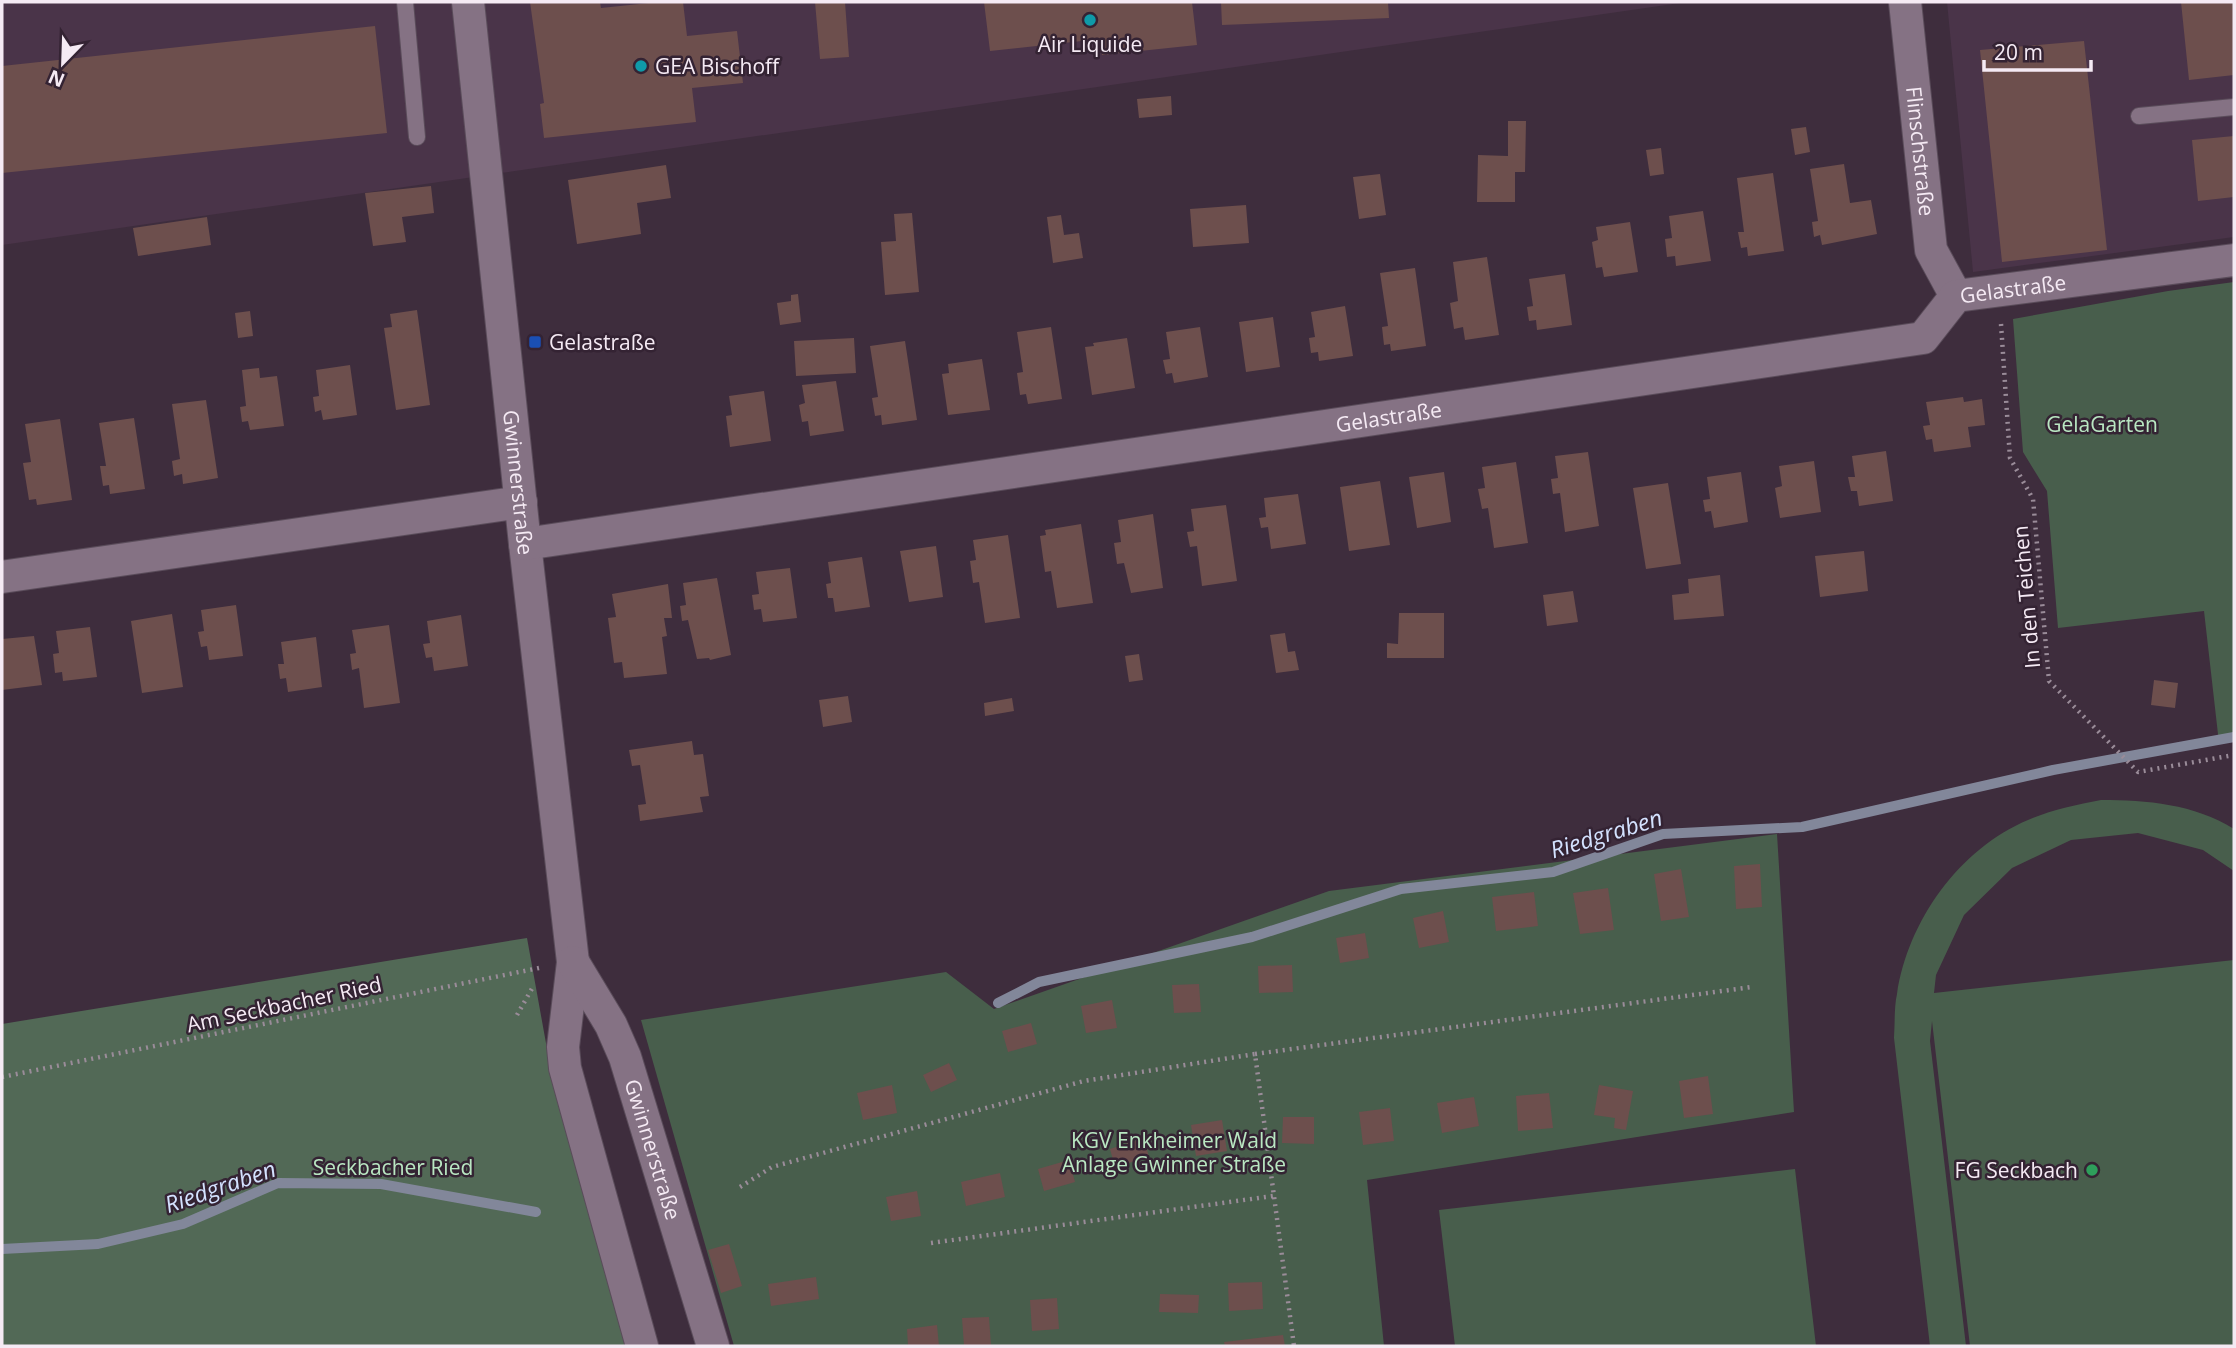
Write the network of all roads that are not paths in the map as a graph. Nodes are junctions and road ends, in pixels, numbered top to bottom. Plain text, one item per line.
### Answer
1 (405, 2) edge
2 (468, 2) edge
3 (1905, 2) edge
4 (2234, 107) edge
5 (2139, 116) dead end
6 (418, 137) dead end
7 (2234, 260) edge
8 (1956, 296) junction
9 (521, 502) junction
10 (525, 544) junction
11 (2, 577) edge
12 (559, 964) junction
13 (642, 1346) edge
14 (713, 1346) edge

1 - 6 lane
2 - 9 street, Gwinnerstraße
3 - 8 street, Flinschstraße
4 - 5 lane
7 - 8 street, Gelastraße
8 - 10 street, Gelastraße
9 - 10 street, Gwinnerstraße
9 - 11 street
10 - 12 street, Gwinnerstraße
12 - 13 street, Gwinnerstraße
12 - 14 street, Gwinnerstraße

